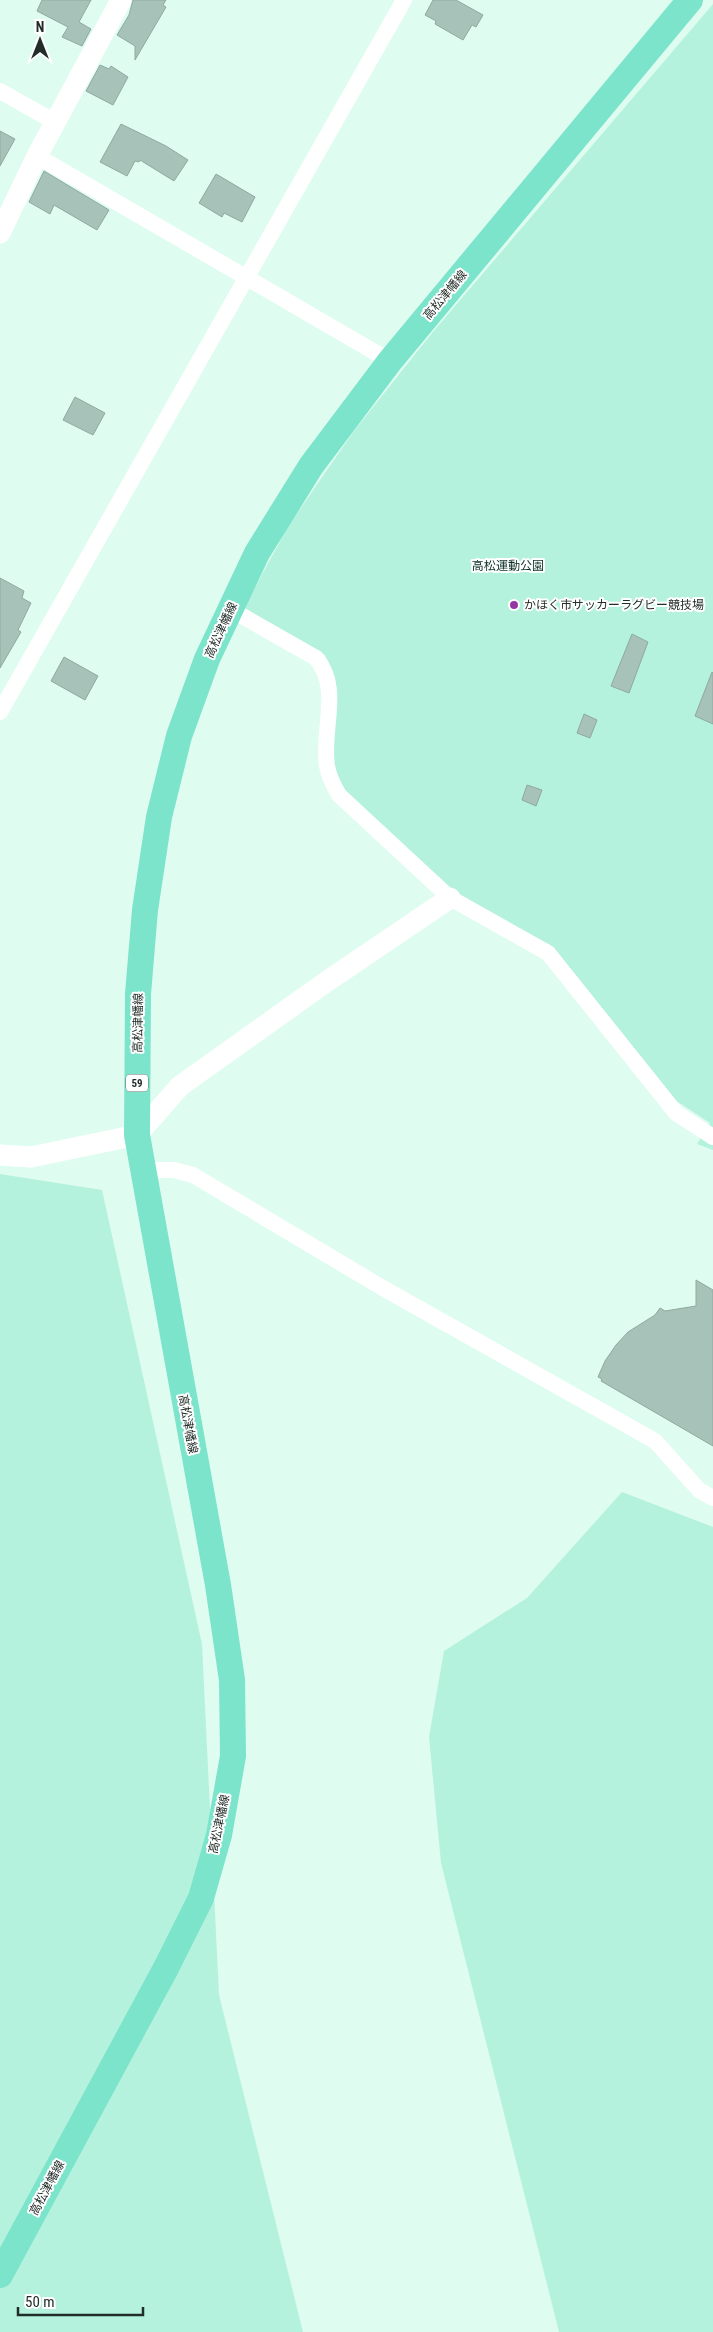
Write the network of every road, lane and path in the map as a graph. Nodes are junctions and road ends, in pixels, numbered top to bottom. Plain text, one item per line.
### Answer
1 (121, 0) edge
2 (404, 0) edge
3 (690, 0) edge
4 (0, 91) edge
5 (55, 122) junction
6 (36, 156) junction
7 (0, 233) edge
8 (245, 279) junction
9 (390, 361) junction
10 (230, 609) junction
11 (0, 712) edge
12 (450, 898) junction
13 (136, 1135) junction
14 (713, 1136) edge
15 (0, 1155) edge
16 (143, 1170) junction
17 (713, 1498) edge
18 (0, 2275) edge

1 - 5 street
2 - 8 street
3 - 9 main road, 高松津幡線 / 59
4 - 5 street
5 - 6 street
6 - 7 street
6 - 8 street
8 - 9 street
8 - 11 street
9 - 10 main road, 高松津幡線 / 59
10 - 12 street
10 - 13 main road, 高松津幡線 / 59
12 - 13 street
12 - 14 street
13 - 15 street
13 - 16 main road, 高松津幡線 / 59
16 - 17 street
16 - 18 main road, 高松津幡線 / 59

